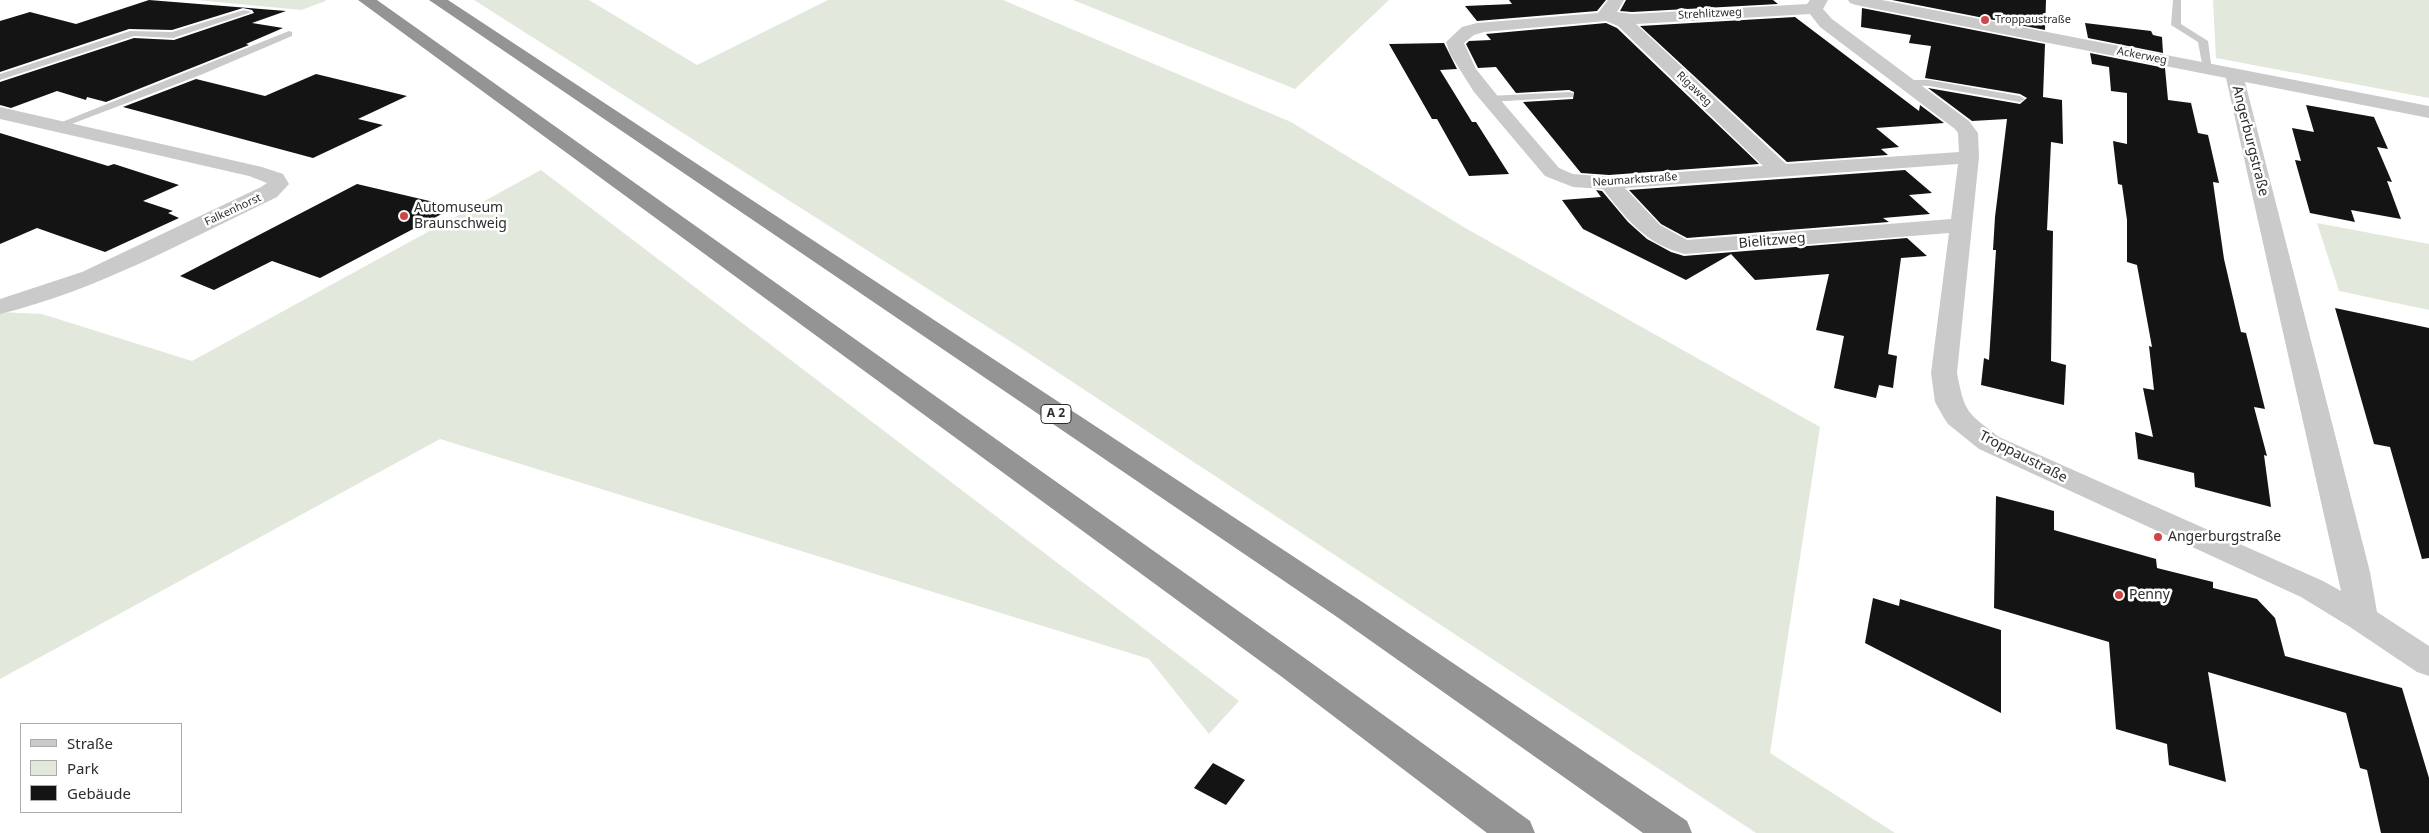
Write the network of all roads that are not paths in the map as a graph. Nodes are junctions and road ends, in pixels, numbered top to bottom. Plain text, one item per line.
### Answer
1 (366, 0) edge
2 (437, 0) edge
3 (1856, 0) edge
4 (2178, 0) edge
5 (1817, 4) edge
6 (1556, 7) dead end
7 (1611, 8) edge
8 (247, 12) dead end
9 (1569, 21) junction
10 (289, 34) dead end
11 (2208, 68) junction
12 (2234, 74) junction
13 (0, 77) edge
14 (1906, 83) junction
15 (1570, 95) dead end
16 (1489, 99) junction
17 (2020, 99) dead end
18 (2429, 112) edge
19 (0, 113) edge
20 (57, 126) junction
21 (1969, 157) junction
22 (1778, 170) junction
23 (1609, 183) junction
24 (1962, 225) junction
25 (0, 307) edge
26 (2362, 618) junction
27 (2429, 663) edge
28 (1516, 833) edge
29 (1673, 833) edge

1 - 28 highway
2 - 29 highway, A 2
3 - 11 street, Ackerweg
4 - 11 lane
5 - 7 street, Strehlitzweg
5 - 14 street, Troppaustraße
6 - 9 street
7 - 9 street, Neumarktstraße
7 - 22 street, Rigaweg
8 - 13 lane
9 - 16 street, Neumarktstraße
10 - 20 lane
11 - 12 street, Ackerweg
12 - 18 street, Ackerweg
12 - 26 street, Angerburgstraße
14 - 17 lane
14 - 21 street, Troppaustraße
15 - 16 lane
16 - 23 street, Neumarktstraße
19 - 20 street, Falkenhorst
20 - 25 street, Falkenhorst
21 - 22 street, Neumarktstraße
21 - 24 street, Troppaustraße
22 - 23 street, Neumarktstraße
23 - 24 street, Bielitzweg
24 - 26 street, Troppaustraße
26 - 27 street, Troppaustraße

